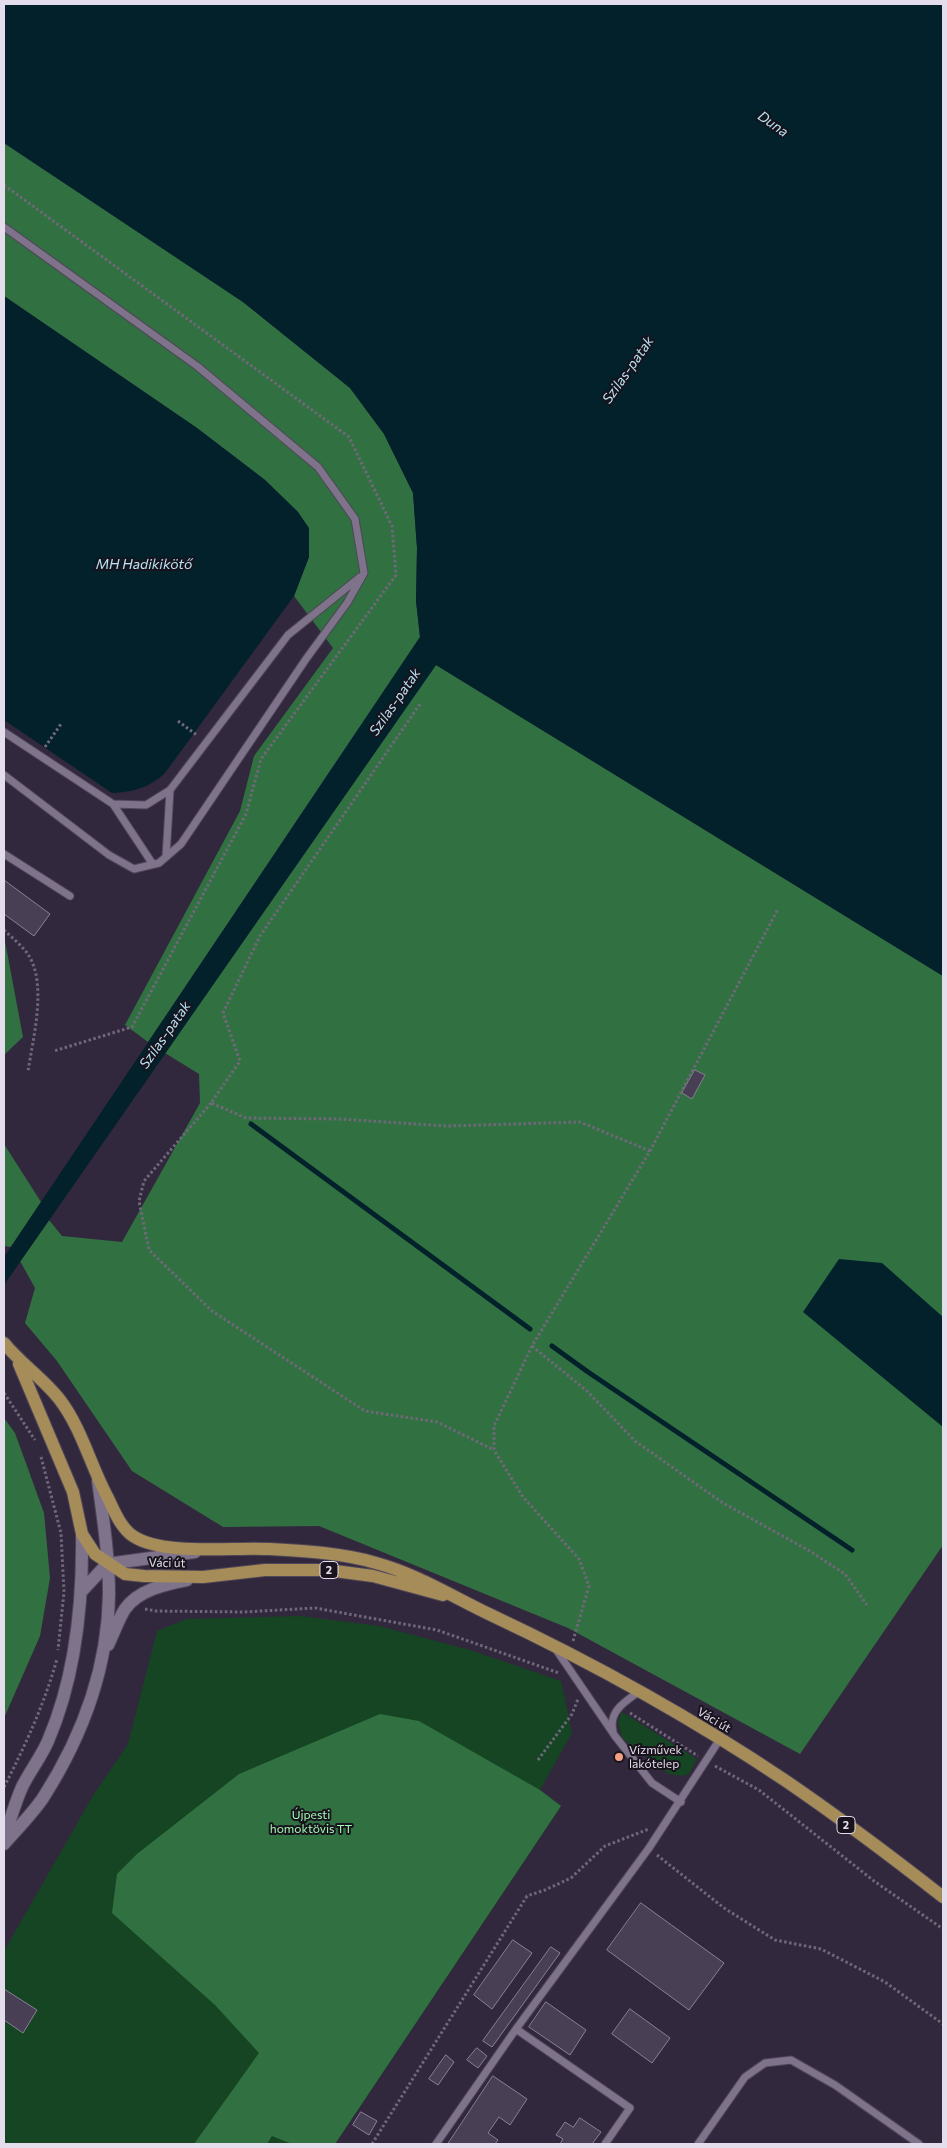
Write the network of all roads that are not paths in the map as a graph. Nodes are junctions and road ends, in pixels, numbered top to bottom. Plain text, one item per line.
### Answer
1 (4, 228) edge
2 (364, 574) junction
3 (4, 732) edge
4 (4, 775) edge
5 (170, 790) junction
6 (112, 804) junction
7 (4, 854) edge
8 (166, 857) junction
9 (152, 863) junction
10 (70, 896) dead end
11 (4, 1343) edge
12 (16, 1358) junction
13 (98, 1481) junction
14 (82, 1534) junction
15 (210, 1549) junction
16 (107, 1564) junction
17 (203, 1577) junction
18 (81, 1592) junction
19 (452, 1597) junction
20 (552, 1644) junction
21 (104, 1654) junction
22 (640, 1691) junction
23 (615, 1736) junction
24 (720, 1739) junction
25 (681, 1802) junction
26 (4, 1838) edge
27 (4, 1844) edge
28 (943, 1896) edge
29 (516, 2029) junction
30 (436, 2144) edge
31 (605, 2144) edge
32 (698, 2144) edge
33 (919, 2144) edge

1 - 2 lane
2 - 5 lane
2 - 8 lane
3 - 6 lane
4 - 9 lane
5 - 6 lane
5 - 8 lane
6 - 9 lane
7 - 10 lane
8 - 9 lane
11 - 12 main road, Váci út / 2
12 - 13 main road, Váci út / 2
12 - 14 main road, Váci út / 2
13 - 15 main road, Váci út / 2
13 - 16 main road
14 - 16 main road, Váci út / 2
14 - 18 main road
15 - 16 main road
15 - 19 main road, Váci út / 2
16 - 17 main road, Váci út / 2
16 - 18 main road
16 - 21 main road
17 - 19 main road, Váci út / 2
17 - 21 main road
18 - 26 main road
19 - 20 main road, Váci út / 2
20 - 22 main road, Váci út / 2
20 - 23 lane
21 - 27 main road
22 - 23 lane
22 - 24 main road, Váci út / 2
23 - 25 lane
24 - 25 lane
24 - 28 main road, Váci út / 2
25 - 29 lane
29 - 30 lane
29 - 31 lane
32 - 33 lane

